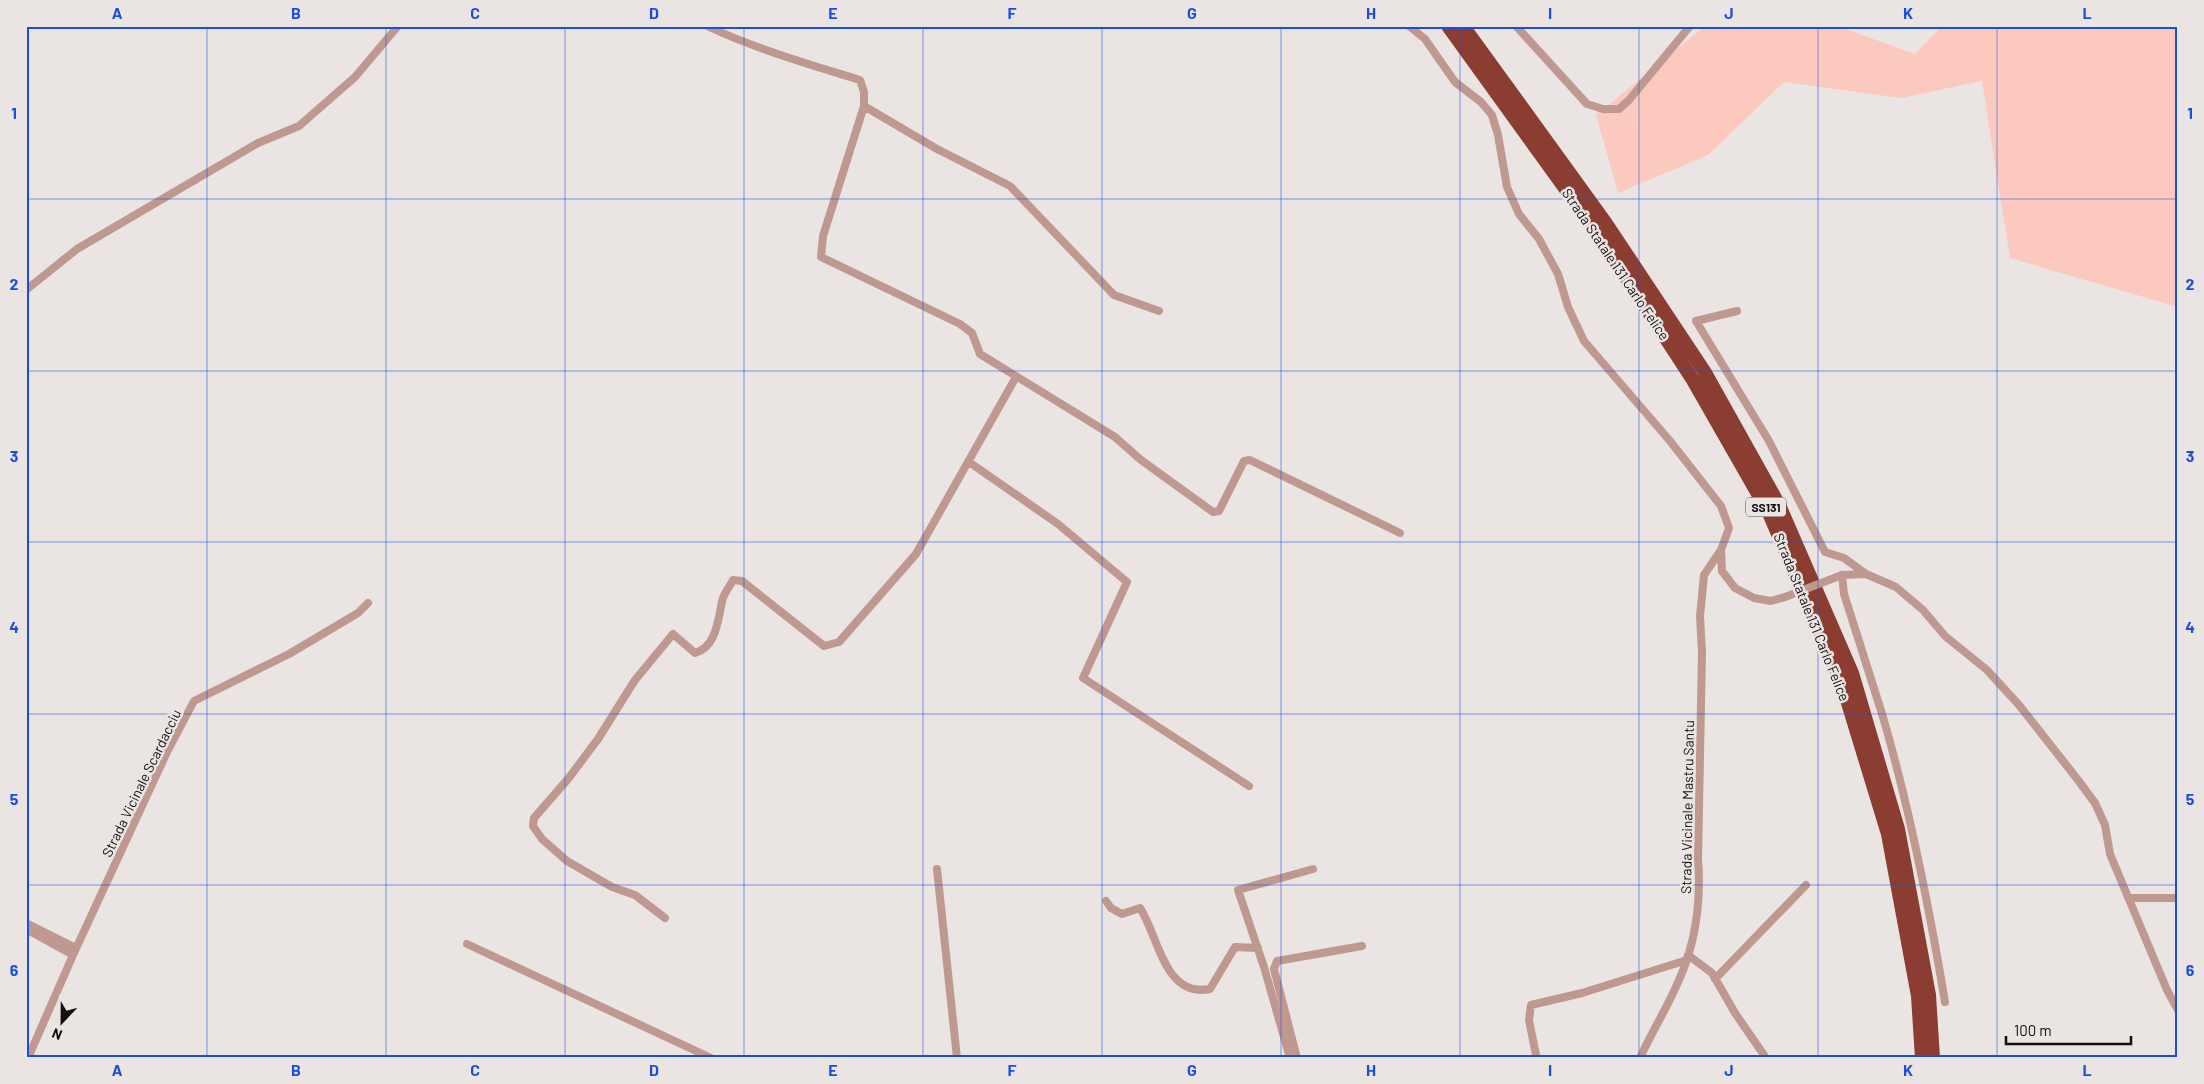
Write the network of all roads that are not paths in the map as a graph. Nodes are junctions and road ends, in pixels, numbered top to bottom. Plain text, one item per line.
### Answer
1 (398, 26) edge
2 (707, 26) edge
3 (1409, 26) edge
4 (1448, 26) edge
5 (1463, 26) edge
6 (1516, 26) edge
7 (1690, 26) edge
8 (864, 106) junction
9 (26, 290) edge
10 (1159, 311) dead end
11 (1737, 311) dead end
12 (1016, 377) junction
13 (969, 462) junction
14 (1400, 533) dead end
15 (1720, 550) junction
16 (1866, 574) junction
17 (1842, 575) junction
18 (368, 604) dead end
19 (1249, 786) dead end
20 (937, 869) dead end
21 (1314, 870) dead end
22 (1806, 885) dead end
23 (2130, 898) junction
24 (2178, 898) edge
25 (1106, 901) dead end
26 (665, 918) dead end
27 (26, 922) edge
28 (26, 929) edge
29 (467, 944) dead end
30 (1362, 946) dead end
31 (1258, 948) junction
32 (74, 952) junction
33 (1687, 958) junction
34 (1715, 979) junction
35 (1945, 1002) dead end
36 (2178, 1010) edge
37 (1536, 1055) dead end
38 (28, 1058) edge
39 (711, 1058) edge
40 (957, 1058) edge
41 (1290, 1058) edge
42 (1298, 1058) edge
43 (1640, 1058) edge
44 (1766, 1058) edge
45 (1922, 1058) edge
46 (1933, 1058) edge

1 - 9 street
2 - 8 street
3 - 15 street, Strada Vicinale Mastru Santu
4 - 45 highway, Strada Statale 131 Carlo Felice / SS131
5 - 46 highway, Strada Statale 131 Carlo Felice / SS131
6 - 7 street
8 - 10 street
8 - 12 street
11 - 16 street
12 - 13 street
12 - 14 street
13 - 19 street
13 - 26 street
15 - 17 street, bridge
15 - 33 street, Strada Vicinale Mastru Santu
16 - 17 street
16 - 23 street
17 - 35 street
18 - 32 street, Strada Vicinale Scardacciu
20 - 40 street
21 - 31 street
22 - 34 street
23 - 24 street
23 - 36 street
25 - 31 street
27 - 32 street
28 - 32 street
29 - 39 street
30 - 42 street
31 - 41 street
32 - 38 street, Strada Vicinale Scardacciu
33 - 34 street
33 - 37 street
33 - 43 street, Strada Vicinale Mastru Santu
34 - 44 street

